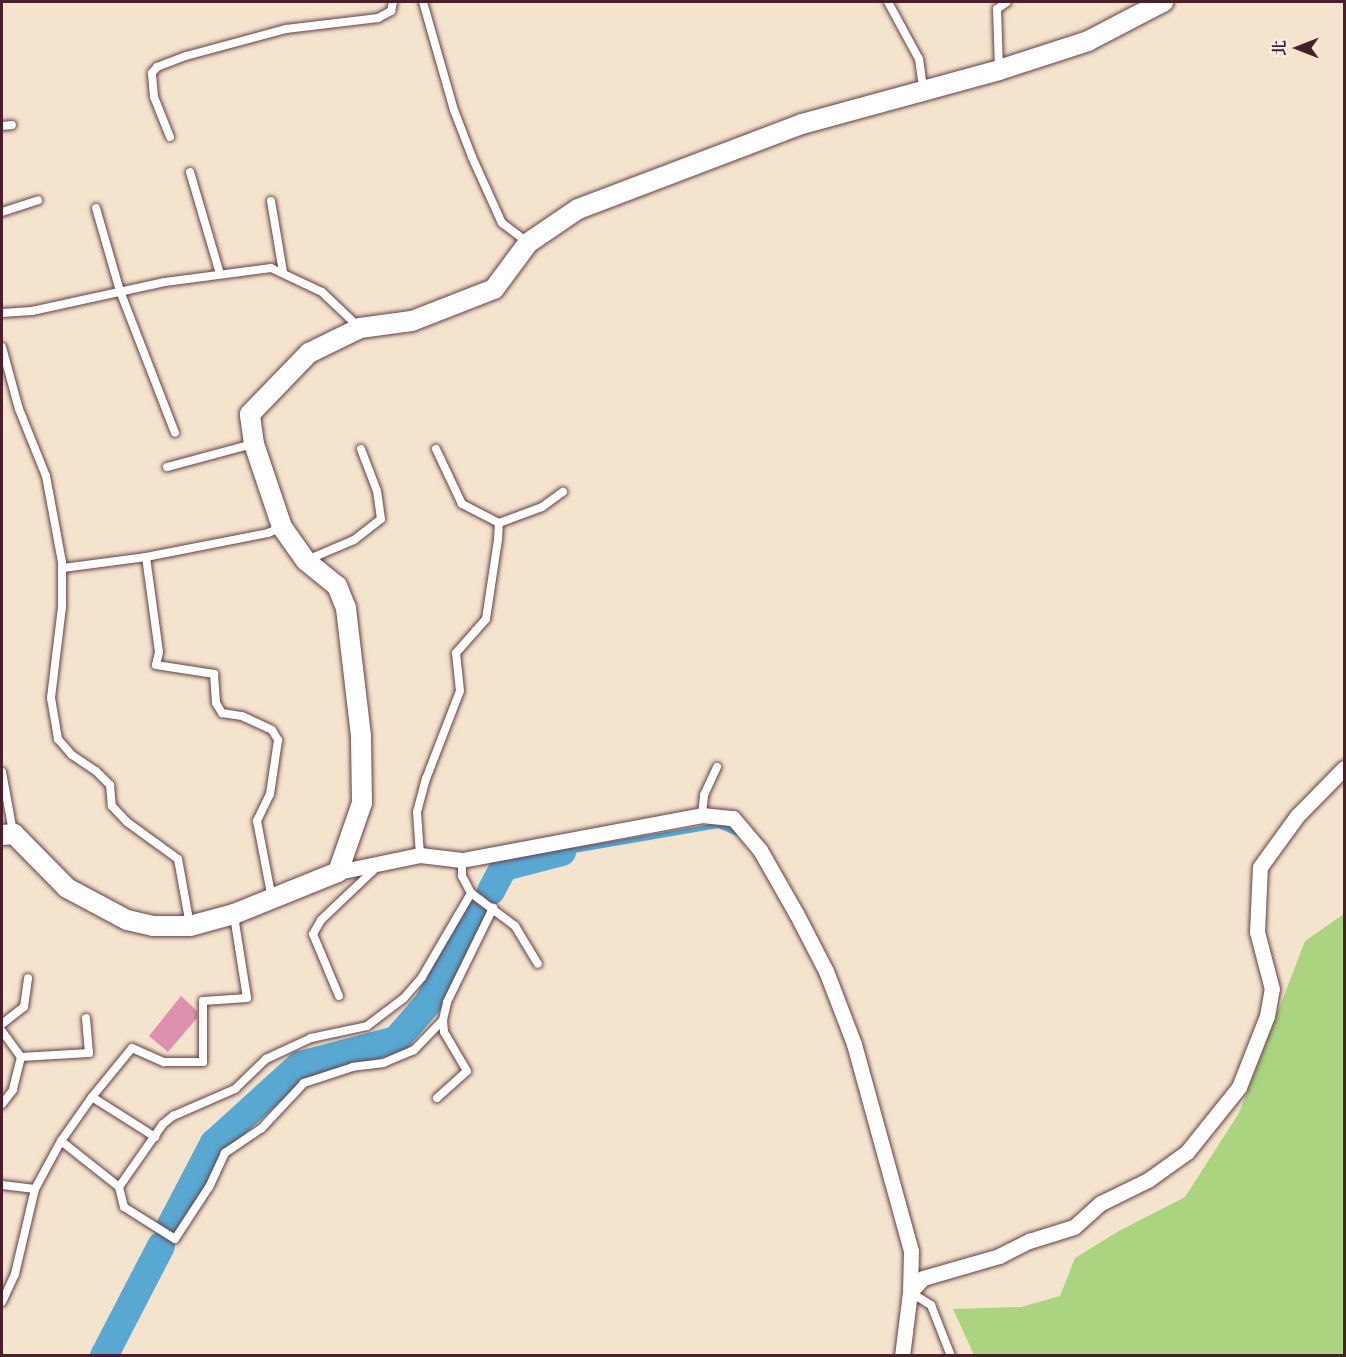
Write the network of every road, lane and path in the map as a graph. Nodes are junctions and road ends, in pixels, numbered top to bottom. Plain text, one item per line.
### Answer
1 (393, 2) edge
2 (423, 2) edge
3 (888, 2) edge
4 (1007, 2) edge
5 (1162, 2) edge
6 (999, 70) junction
7 (924, 91) junction
8 (12, 125) dead end
9 (2, 126) edge
10 (170, 137) dead end
11 (189, 172) dead end
12 (38, 200) dead end
13 (271, 201) dead end
14 (96, 207) dead end
15 (2, 212) edge
16 (528, 243) junction
17 (283, 272) junction
18 (220, 274) junction
19 (120, 291) junction
20 (2, 313) edge
21 (360, 328) junction
22 (2, 347) edge
23 (175, 433) dead end
24 (254, 444) junction
25 (361, 448) dead end
26 (436, 448) dead end
27 (167, 467) dead end
28 (563, 492) dead end
29 (499, 523) junction
30 (282, 527) junction
31 (146, 557) junction
32 (306, 561) junction
33 (63, 568) junction
34 (717, 767) dead end
35 (1344, 768) edge
36 (2, 772) edge
37 (702, 815) junction
38 (8, 834) edge
39 (420, 855) junction
40 (462, 860) junction
41 (381, 863) junction
42 (338, 872) junction
43 (471, 893) junction
44 (273, 900) junction
45 (493, 908) junction
46 (234, 914) junction
47 (190, 926) junction
48 (538, 964) dead end
49 (28, 978) dead end
50 (339, 996) dead end
51 (86, 1018) dead end
52 (443, 1020) junction
53 (2, 1024) edge
54 (2, 1031) edge
55 (21, 1057) junction
56 (92, 1097) junction
57 (437, 1098) dead end
58 (2, 1104) edge
59 (155, 1137) junction
60 (61, 1141) junction
61 (2, 1185) edge
62 (119, 1187) junction
63 (35, 1190) junction
64 (910, 1292) junction
65 (2, 1302) edge
66 (902, 1356) edge
67 (951, 1356) edge

1 - 10 lane
2 - 16 lane
3 - 7 lane
4 - 6 lane
5 - 6 street
6 - 7 street
7 - 16 street
8 - 9 lane
11 - 18 lane
12 - 15 lane
13 - 17 lane
14 - 19 lane
16 - 21 street
17 - 18 lane
17 - 21 lane
18 - 19 lane
19 - 20 lane
19 - 23 lane
21 - 24 street
22 - 33 lane
24 - 27 lane
24 - 30 street
25 - 32 lane
26 - 29 lane
28 - 29 lane
29 - 39 lane
30 - 31 lane
30 - 32 street
31 - 33 lane
31 - 44 lane
32 - 42 street
33 - 47 lane
34 - 37 lane
35 - 64 street
36 - 38 lane
37 - 40 street
37 - 64 street
38 - 47 street
39 - 40 street
39 - 41 street
40 - 43 lane
41 - 42 street
41 - 50 lane
42 - 44 street
43 - 45 lane
43 - 59 lane
44 - 46 street
45 - 48 lane
45 - 52 lane
46 - 47 street
46 - 56 lane
49 - 53 lane
51 - 55 lane
52 - 57 lane
52 - 62 lane
54 - 55 lane
55 - 58 lane
56 - 59 lane
56 - 60 lane
59 - 62 lane
60 - 62 lane
60 - 63 lane
61 - 63 lane
63 - 65 lane
64 - 66 street
64 - 67 lane

